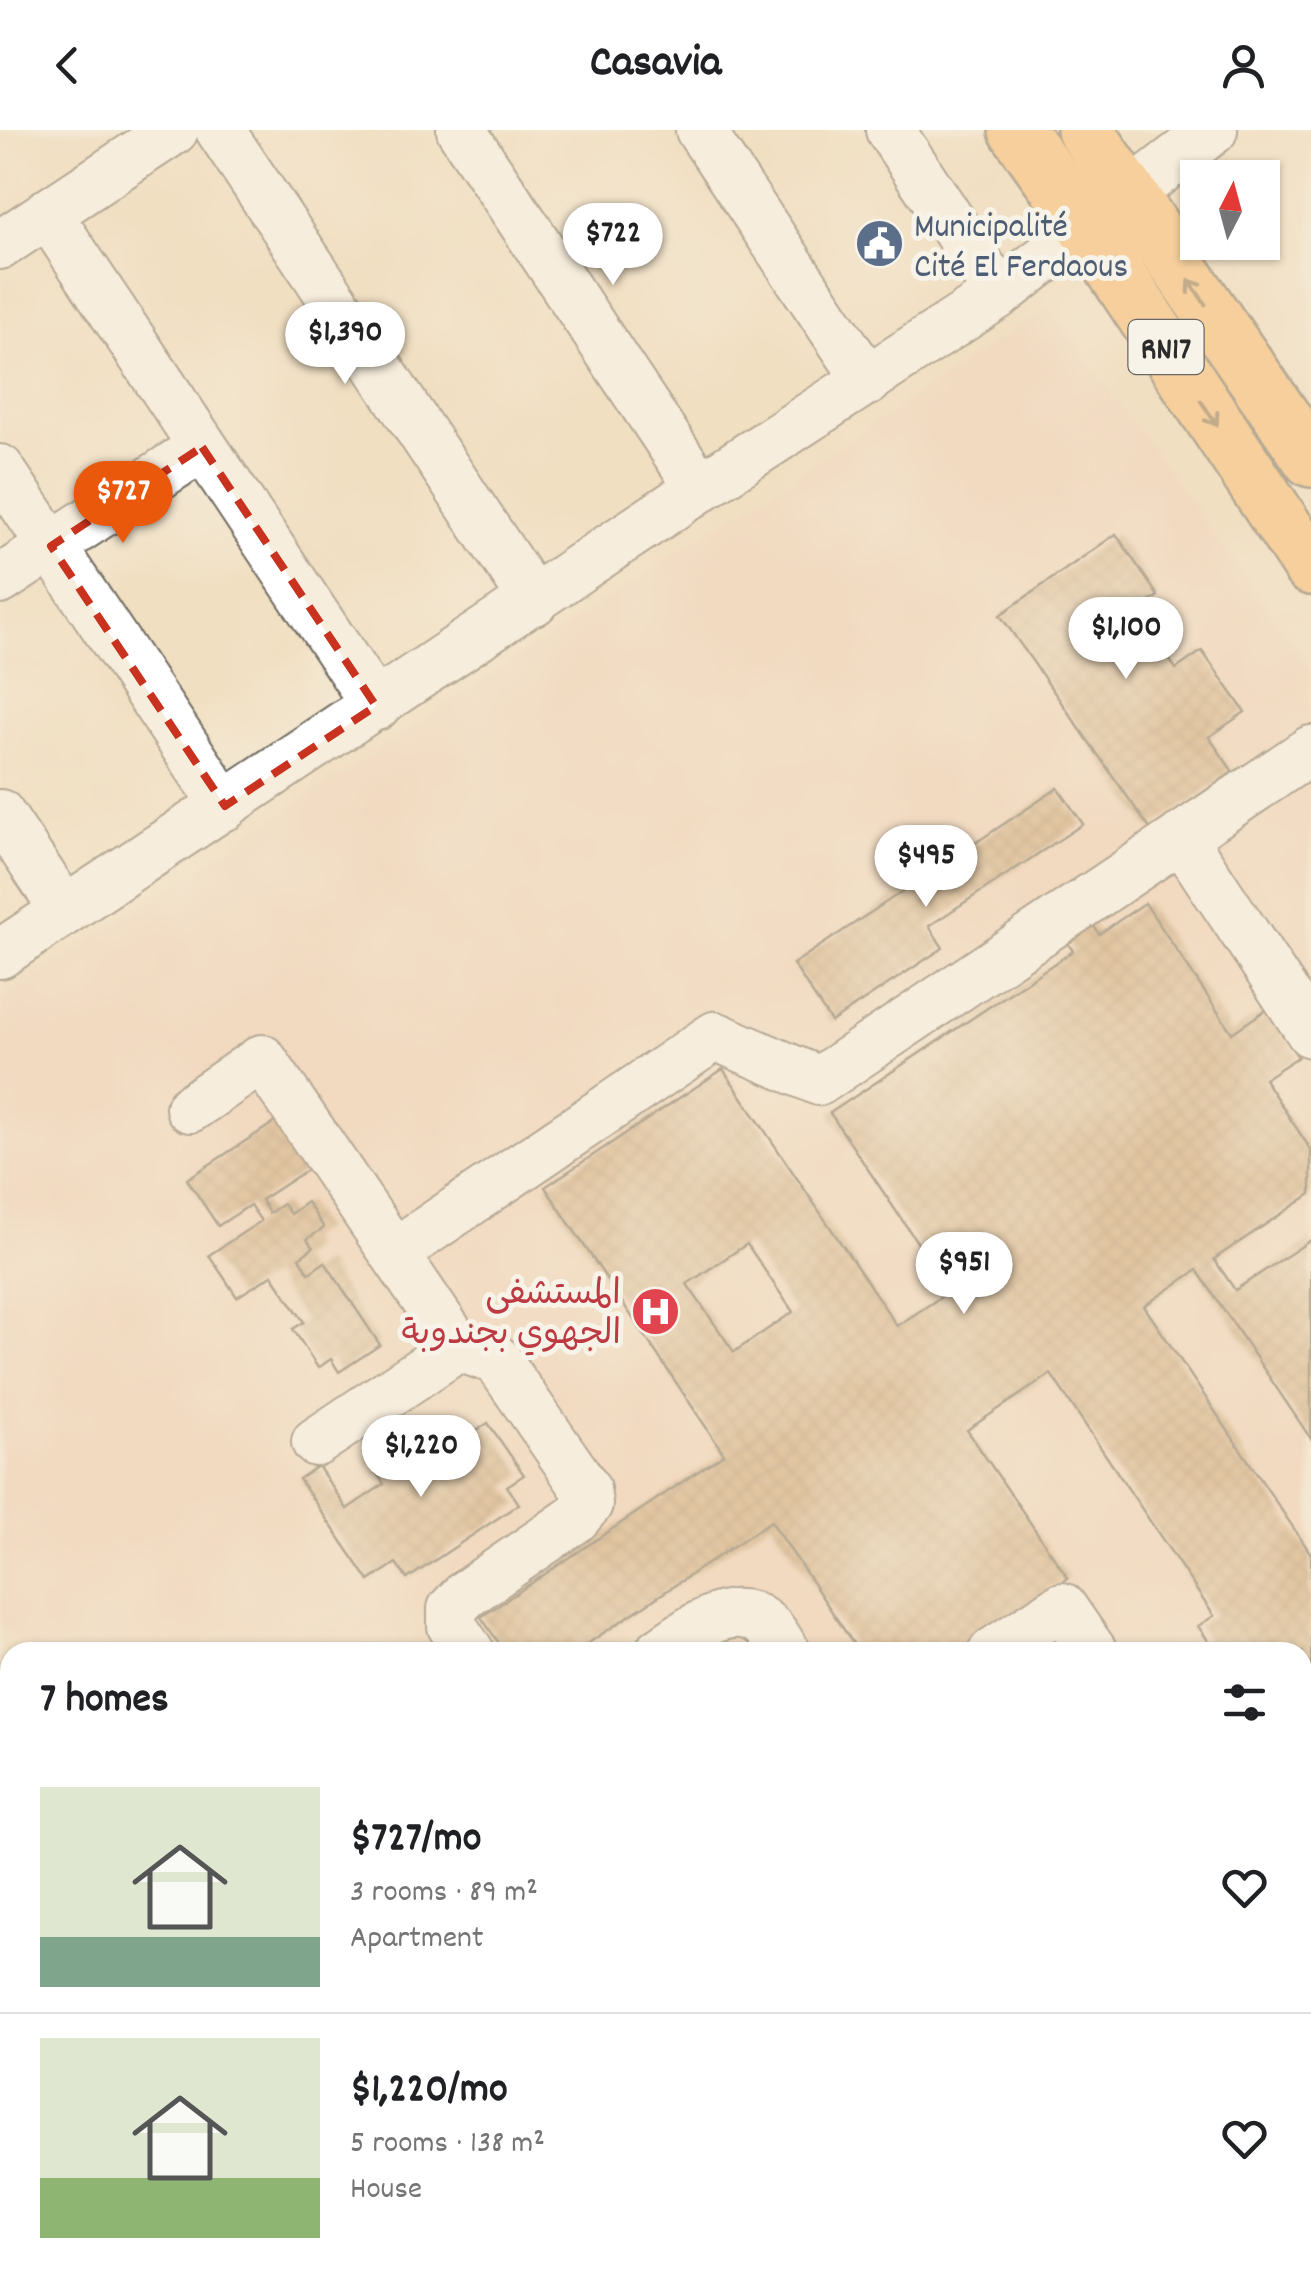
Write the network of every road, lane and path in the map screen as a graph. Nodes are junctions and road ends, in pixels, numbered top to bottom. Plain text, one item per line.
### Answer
1 (174, 130) edge
2 (220, 130) edge
3 (461, 130) edge
4 (700, 130) edge
5 (890, 130) edge
6 (1017, 130) edge
7 (1084, 130) edge
8 (1212, 130) edge
9 (1128, 192) junction
10 (47, 214) junction
11 (1086, 227) junction
12 (0, 245) edge
13 (999, 294) junction
14 (868, 381) junction
15 (202, 446) junction
16 (1311, 459) edge
17 (0, 469) edge
18 (700, 488) junction
19 (51, 546) junction
20 (1311, 567) edge
21 (0, 580) edge
22 (534, 601) junction
23 (376, 706) junction
24 (1311, 750) edge
25 (225, 806) junction
26 (0, 814) edge
27 (1182, 837) junction
28 (65, 911) junction
29 (0, 954) edge
30 (1311, 1032) edge
31 (190, 1108) dead end
32 (394, 1253) junction
33 (458, 1346) junction
34 (316, 1442) dead end
35 (463, 1642) edge
36 (674, 1642) edge
37 (779, 1642) edge
38 (1009, 1642) edge
39 (1086, 1642) edge

1 - 10 street
2 - 22 street
3 - 18 street
4 - 14 street
5 - 13 street
6 - 11 main road, RN17
7 - 9 main road, RN17
8 - 9 street
9 - 11 street
16 -> 9 main road, RN17
10 - 12 street
10 - 15 street
11 - 13 street
11 -> 20 main road, RN17
13 - 14 street
14 - 18 street
15 - 19 street
15 - 23 street
17 - 19 street
18 - 22 street
19 - 21 street
19 - 25 street
22 - 23 street
23 - 25 street
24 - 27 street
25 - 28 street
26 - 28 street
27 - 30 street
27 - 32 street
28 - 29 street
31 - 32 street
32 - 33 street
33 - 34 street
33 - 35 street
36 - 37 street
38 - 39 street

